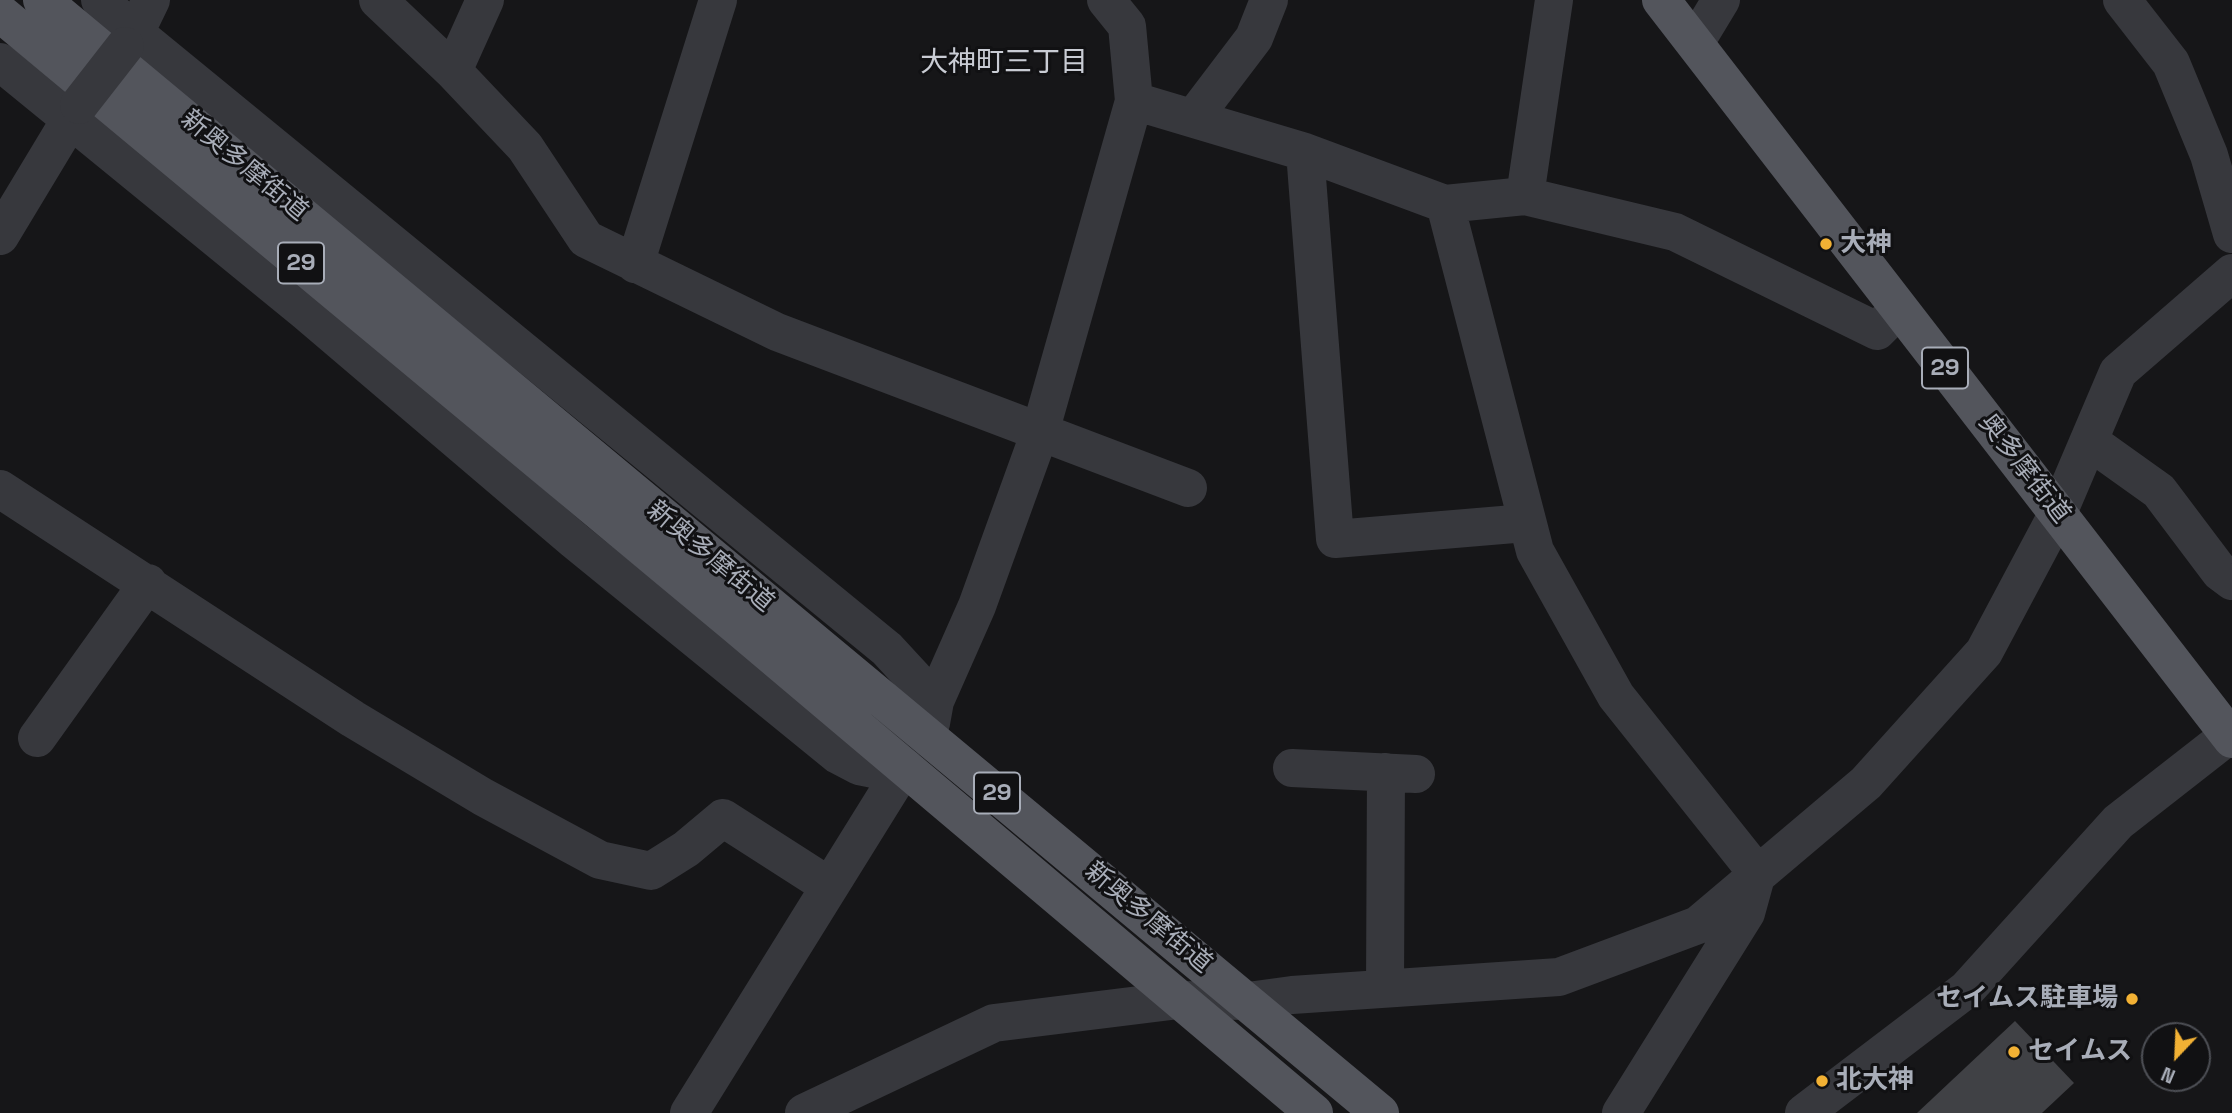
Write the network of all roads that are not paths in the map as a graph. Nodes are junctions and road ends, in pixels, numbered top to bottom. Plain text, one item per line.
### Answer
1 (42, 0) edge
2 (100, 0) edge
3 (379, 0) edge
4 (485, 0) edge
5 (718, 0) edge
6 (1106, 0) edge
7 (1269, 0) edge
8 (1554, 0) edge
9 (1661, 0) edge
10 (1721, 0) edge
11 (2122, 0) edge
12 (0, 13) edge
13 (137, 26) edge
14 (1695, 43) junction
15 (0, 62) edge
16 (453, 71) junction
17 (1134, 101) junction
18 (74, 111) junction
19 (1194, 117) junction
20 (2220, 149) edge
21 (1305, 152) junction
22 (1525, 196) junction
23 (1445, 204) junction
24 (2232, 234) edge
25 (0, 236) edge
26 (635, 264) junction
27 (2232, 274) edge
28 (1899, 309) junction
29 (1041, 432) junction
30 (2089, 441) junction
31 (1188, 488) dead end
32 (0, 489) edge
33 (2058, 513) junction
34 (1526, 523) junction
35 (2232, 581) edge
36 (148, 583) junction
37 (931, 719) junction
38 (2231, 736) edge
39 (37, 738) dead end
40 (904, 767) junction
41 (1292, 768) dead end
42 (1757, 873) junction
43 (829, 886) junction
44 (1385, 988) junction
45 (1179, 1000) junction
46 (1248, 1002) junction
47 (689, 1113) edge
48 (804, 1113) edge
49 (1314, 1113) edge
50 (1380, 1113) edge
51 (1621, 1113) edge
52 (1804, 1113) edge

1 - 37 main road, 新奥多摩街道 / 29
2 - 13 street
3 - 16 street
4 - 16 street
5 - 26 street
6 - 17 street
7 - 19 street
8 - 22 street
9 - 14 main road, 奥多摩街道 / 29
10 - 14 street
11 - 20 street
12 - 40 main road, 新奥多摩街道 / 29
13 - 18 street, bridge
13 - 37 street
14 - 28 main road, 奥多摩街道 / 29
15 - 18 street
16 - 26 street
17 - 19 street
17 - 29 street
18 - 25 street
18 - 40 street
19 - 21 street
20 - 24 street
21 - 23 street
21 - 34 street
22 - 23 street
22 - 28 street
23 - 34 street
26 - 29 street
27 - 30 street
28 - 33 main road, 奥多摩街道 / 29
29 - 31 street
29 - 37 street
30 - 33 street
30 - 35 street
32 - 36 street
33 - 38 main road, 奥多摩街道 / 29
33 - 42 street
34 - 42 street
36 - 39 street
36 - 43 street
37 - 46 main road, 新奥多摩街道 / 29
38 - 52 street
40 - 43 street
40 - 45 main road, 新奥多摩街道 / 29
41 - 44 street
42 - 44 street
42 - 51 street
43 - 47 street
44 - 46 street
45 - 46 street
45 - 48 street
45 - 49 main road, 新奥多摩街道 / 29
46 - 50 main road, 新奥多摩街道 / 29

